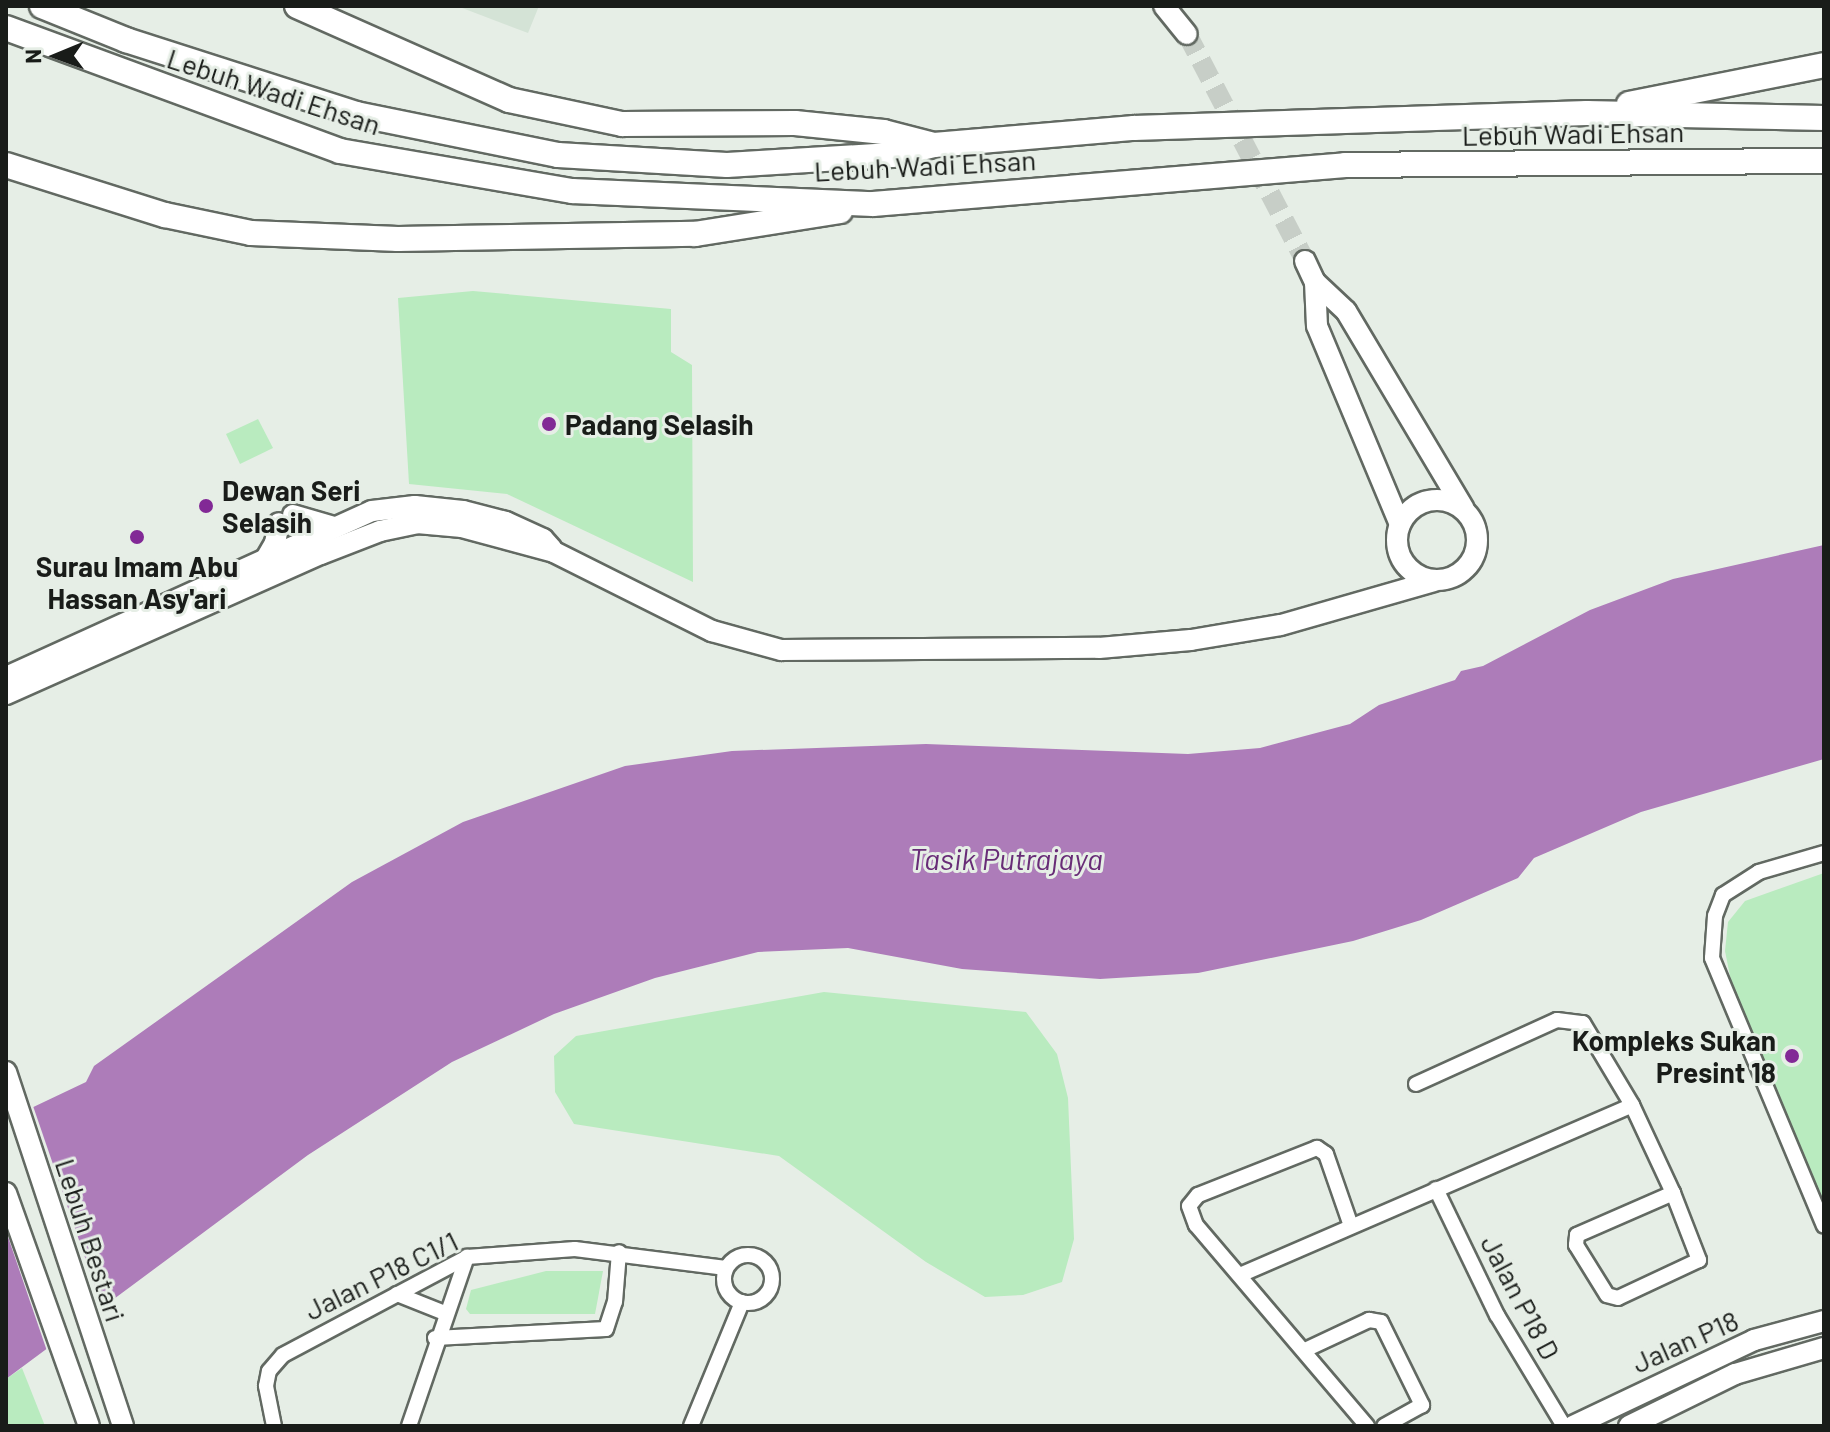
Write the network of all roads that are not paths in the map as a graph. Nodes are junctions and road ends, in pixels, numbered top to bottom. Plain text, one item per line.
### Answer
1 (42, 6) edge
2 (297, 6) edge
3 (6, 28) edge
4 (1824, 65) edge
5 (1587, 113) junction
6 (1824, 118) edge
7 (934, 145) junction
8 (1733, 160) junction
9 (1824, 161) edge
10 (7, 165) edge
11 (1824, 176) edge
12 (873, 204) junction
13 (1305, 261) tunnel mouth
14 (1315, 282) junction
15 (1464, 509) junction
16 (1400, 524) junction
17 (334, 527) junction
18 (1397, 546) junction
19 (554, 552) junction
20 (303, 553) junction
21 (264, 562) junction
22 (1434, 581) junction
23 (1382, 595) junction
24 (6, 677) edge
25 (6, 694) edge
26 (1824, 853) edge
27 (6, 1072) edge
28 (1416, 1084) dead end
29 (1632, 1105) junction
30 (1436, 1189) junction
31 (6, 1193) edge
32 (1673, 1193) junction
33 (1350, 1223) junction
34 (1824, 1226) edge
35 (619, 1252) junction
36 (467, 1257) junction
37 (726, 1268) junction
38 (1240, 1275) junction
39 (397, 1294) junction
40 (742, 1302) junction
41 (445, 1313) junction
42 (1824, 1321) edge
43 (435, 1338) junction
44 (1824, 1348) edge
45 (1305, 1350) junction
46 (89, 1426) edge
47 (123, 1426) edge
48 (274, 1426) edge
49 (409, 1426) edge
50 (691, 1426) edge
51 (1367, 1426) edge
52 (1384, 1426) edge
53 (1564, 1426) edge
54 (1573, 1426) edge
55 (1629, 1426) edge

1 - 7 main road, Lebuh Wadi Ehsan
2 - 7 main road
3 - 12 main road, Lebuh Wadi Ehsan
4 - 5 main road
5 - 6 main road, Lebuh Wadi Ehsan
5 - 7 main road, Lebuh Wadi Ehsan
8 - 9 main road, Lebuh Wadi Ehsan
8 - 11 main road
8 - 12 main road, Lebuh Wadi Ehsan
10 - 12 main road
13 - 14 street
14 - 15 street
14 - 16 street
15 - 16 street
15 - 22 street
16 - 18 street
17 - 19 street
17 - 20 street
17 - 21 street
18 - 22 street
18 - 23 street
19 - 20 street
19 - 23 street
20 - 21 street
20 - 25 street
21 - 24 street
22 - 23 street
26 - 34 street
27 - 47 street, Lebuh Bestari
28 - 29 street
29 - 30 street
29 - 32 street
30 - 33 street
30 - 53 street, Jalan P18 D
31 - 46 street
32 - 32 street
33 - 38 street
33 - 38 street
35 - 36 street, Jalan P18 C1/1
35 - 37 street, Jalan P18 C1/1
35 - 43 street
36 - 39 street, Jalan P18 C1/1
36 - 41 street
37 - 40 street
37 - 40 street
38 - 45 street
39 - 41 street
39 - 48 street, Jalan P18 C1/1
40 - 50 street
41 - 43 street
42 - 54 street, Jalan P18
43 - 49 street
44 - 55 street, Jalan P18
45 - 51 street
45 - 52 street

